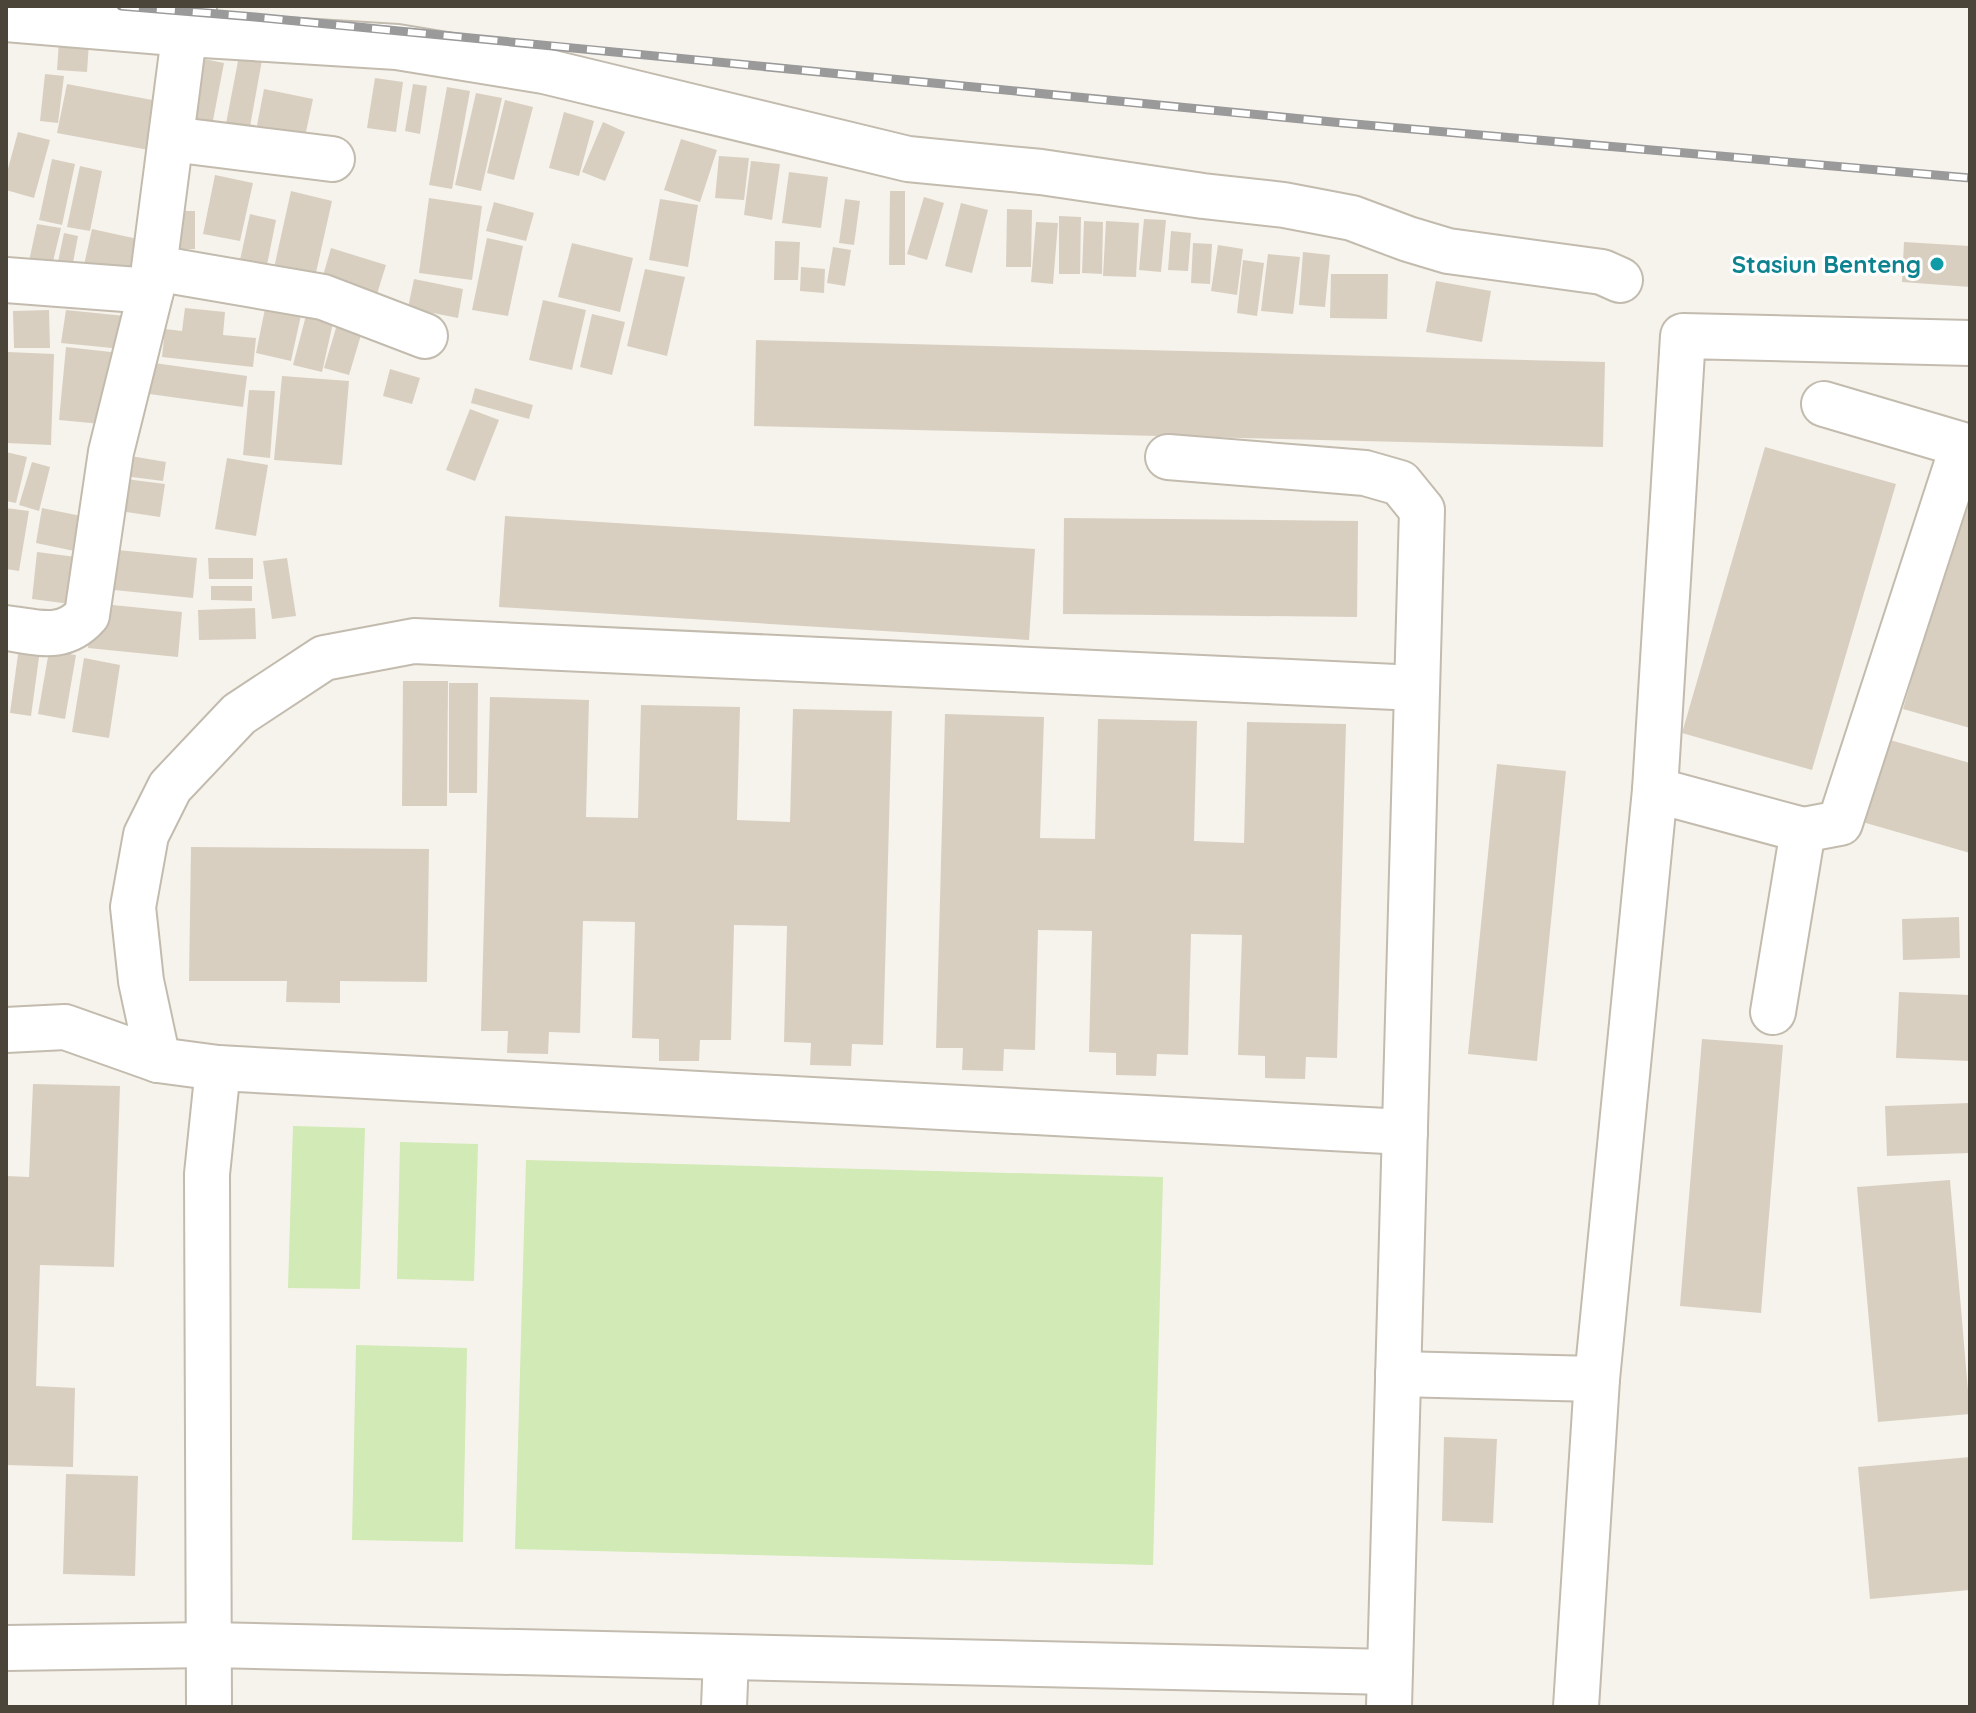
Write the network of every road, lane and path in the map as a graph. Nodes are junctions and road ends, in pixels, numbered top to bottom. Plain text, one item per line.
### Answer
1 (6, 19) edge
2 (188, 31) edge
3 (171, 139) junction
4 (332, 159) dead end
5 (6, 280) edge
6 (153, 280) junction
7 (1620, 280) dead end
8 (425, 336) dead end
9 (1970, 343) edge
10 (1824, 404) dead end
11 (1168, 457) dead end
12 (6, 628) edge
13 (1417, 688) junction
14 (1655, 790) junction
15 (1803, 830) junction
16 (1773, 1012) dead end
17 (6, 1030) edge
18 (158, 1060) junction
19 (218, 1068) junction
20 (1405, 1132) junction
21 (1398, 1374) junction
22 (1597, 1379) junction
23 (209, 1645) junction
24 (6, 1648) edge
25 (726, 1657) junction
26 (1389, 1689) edge
27 (209, 1707) edge
28 (724, 1707) edge
29 (1576, 1707) edge

1 - 2 street
2 - 3 street
2 - 7 street
3 - 4 street
3 - 6 street
5 - 6 street
6 - 8 street
6 - 12 street
9 - 14 street
10 - 15 street
11 - 13 street
13 - 18 street
13 - 20 street
14 - 15 street
14 - 22 street
15 - 16 street
17 - 18 street
18 - 19 street
19 - 20 street
19 - 23 street
20 - 21 street
21 - 22 street
21 - 26 street
22 - 29 street
23 - 24 street
23 - 25 street
23 - 27 street
25 - 26 street
25 - 28 street

